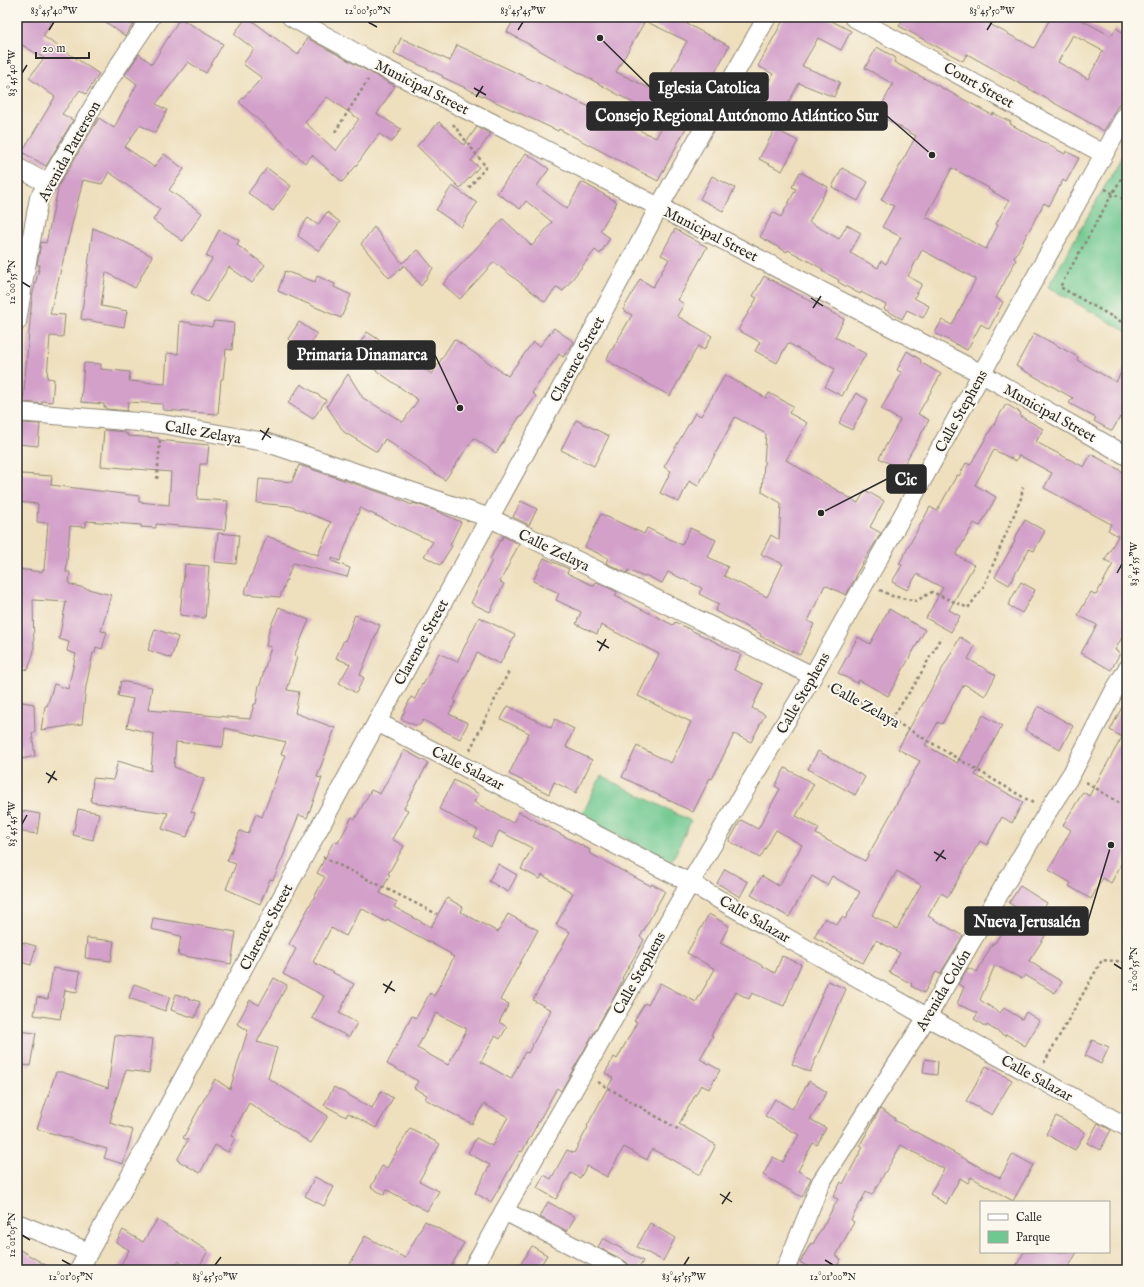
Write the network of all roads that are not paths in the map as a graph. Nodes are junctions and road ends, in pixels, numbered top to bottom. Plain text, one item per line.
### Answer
1 (151, 17) edge
2 (291, 17) edge
3 (767, 17) edge
4 (853, 17) edge
5 (1127, 113) edge
6 (1104, 154) junction
7 (17, 167) edge
8 (48, 184) junction
9 (659, 207) junction
10 (17, 322) edge
11 (982, 374) junction
12 (17, 412) edge
13 (1127, 456) edge
14 (490, 518) junction
15 (1127, 669) edge
16 (813, 676) junction
17 (377, 722) junction
18 (690, 883) junction
19 (927, 1017) junction
20 (1127, 1127) edge
21 (504, 1211) junction
22 (17, 1223) edge
23 (89, 1252) junction
24 (79, 1270) edge
25 (472, 1270) edge
26 (620, 1270) edge
27 (785, 1270) edge

1 - 8 street, Avenida Patterson
2 - 9 street, Municipal Street
3 - 9 street, Clarence Street
4 - 6 street, Court Street
5 - 6 street, Calle Stephens
6 - 11 street, Calle Stephens
7 - 8 street
8 - 10 street, Avenida Patterson
9 - 11 street, Municipal Street
9 - 14 street, Clarence Street
11 - 13 street, Municipal Street
11 - 16 street, Calle Stephens
12 - 14 street, Calle Zelaya
14 - 16 street, Calle Zelaya
14 - 17 street, Clarence Street
15 - 19 street, Avenida Colón
16 - 18 street, Calle Stephens
17 - 18 street, Calle Salazar
17 - 23 street, Clarence Street
18 - 19 street, Calle Salazar
18 - 21 street, Calle Stephens
19 - 20 street, Calle Salazar
19 - 27 street, Avenida Colón
21 - 25 street, Calle Stephens
21 - 26 street
22 - 23 street
23 - 24 street, Clarence Street

